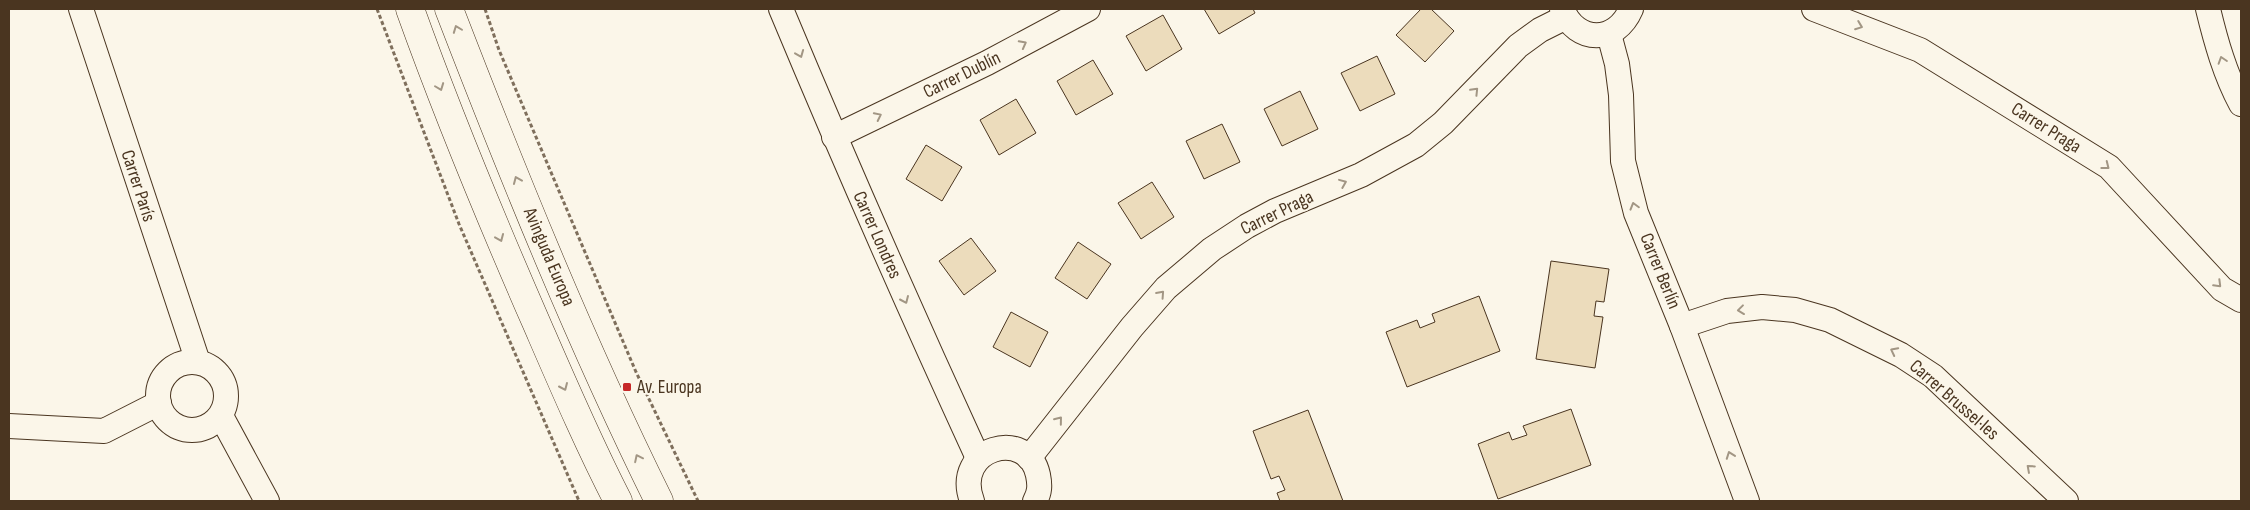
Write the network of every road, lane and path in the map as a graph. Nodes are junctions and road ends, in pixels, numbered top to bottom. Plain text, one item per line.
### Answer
1 (81, 9) edge
2 (377, 9) edge
3 (410, 9) edge
4 (449, 9) edge
5 (485, 9) edge
6 (781, 9) edge
7 (1088, 9) edge
8 (1631, 9) edge
9 (1814, 9) edge
10 (2208, 9) edge
11 (1564, 13) edge
12 (1609, 34) junction
13 (2241, 104) edge
14 (834, 137) junction
15 (2241, 300) edge
16 (1682, 326) junction
17 (198, 362) junction
18 (159, 403) junction
19 (221, 416) junction
20 (9, 426) edge
21 (978, 458) junction
22 (1029, 458) junction
23 (267, 501) edge
24 (579, 501) edge
25 (618, 501) edge
26 (659, 501) edge
27 (698, 501) edge
28 (972, 501) edge
29 (1035, 501) edge
30 (1747, 501) edge
31 (2066, 501) edge

1 - 17 street, Carrer París
2 - 24 path
3 -> 25 main road, Avinguda Europa
26 -> 4 main road, Avinguda Europa
5 - 27 path
6 -> 14 street, Carrer Londres
14 -> 7 street, Carrer Dublín
8 - 12 street
9 -> 15 street, Carrer Praga
13 -> 10 street
11 - 12 street
22 -> 11 street, Carrer Praga
16 -> 12 street, Carrer Berlín
14 -> 21 street, Carrer Londres
30 -> 16 street, Carrer Berlín
31 -> 16 street, Carrer Brussel·les
17 - 18 street
17 - 19 street
18 - 19 street
18 - 20 street
19 - 23 street
21 - 22 street
21 - 28 street
22 - 29 street

